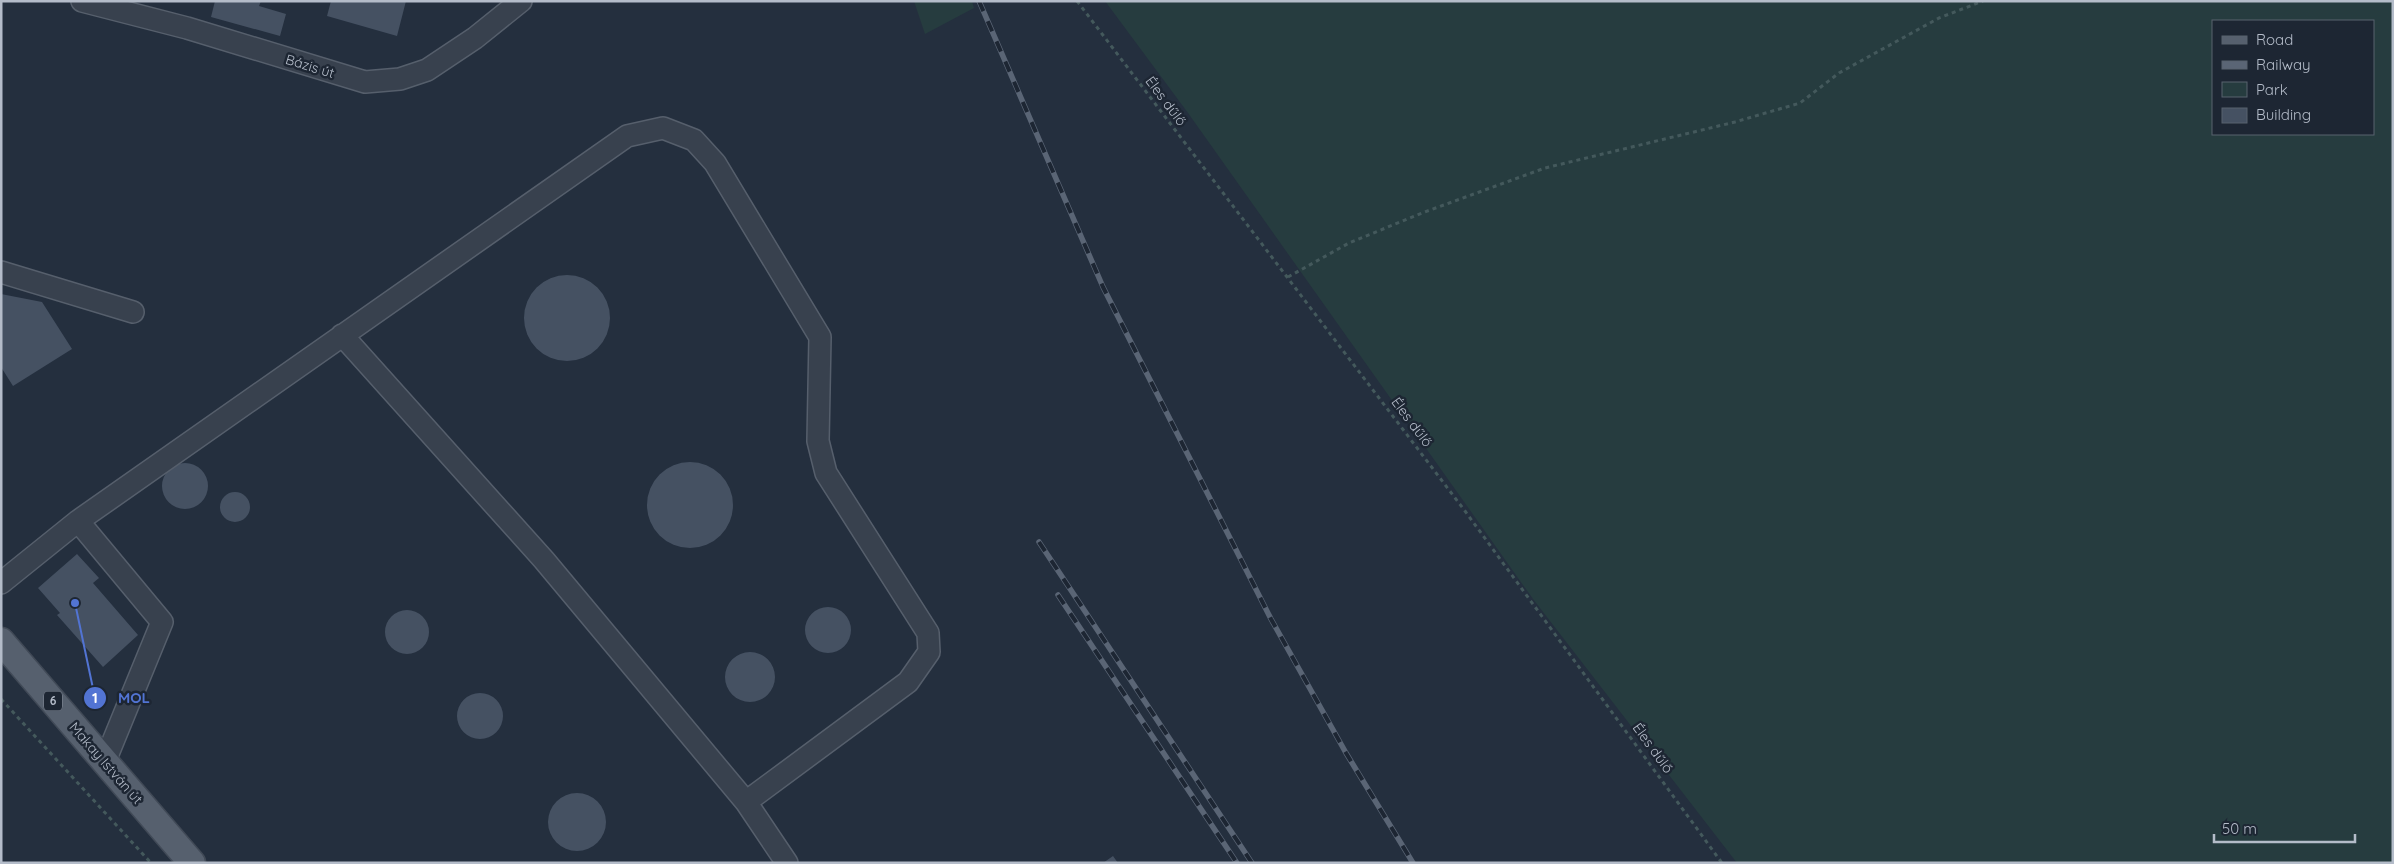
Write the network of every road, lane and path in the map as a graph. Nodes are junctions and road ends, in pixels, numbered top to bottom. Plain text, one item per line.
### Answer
1 (82, 1) edge
2 (521, 1) edge
3 (1076, 1) edge
4 (1982, 1) edge
5 (1, 272) edge
6 (1288, 277) junction
7 (133, 312) dead end
8 (342, 335) junction
9 (78, 521) junction
10 (1, 583) edge
11 (1, 641) edge
12 (1, 699) edge
13 (105, 761) junction
14 (746, 802) junction
15 (151, 863) edge
16 (192, 863) edge
17 (787, 863) edge
18 (1722, 863) edge

1 - 2 street, Bázis út
3 - 6 path, Éles dűlő
4 - 6 path
5 - 7 street
6 - 18 path, Éles dűlő
8 - 9 street
8 - 14 street
8 - 14 street
9 - 10 street
9 - 13 street
11 - 13 main road, Makay István út / 6
12 - 15 path
13 - 16 main road, Makay István út / 6
14 - 17 street

